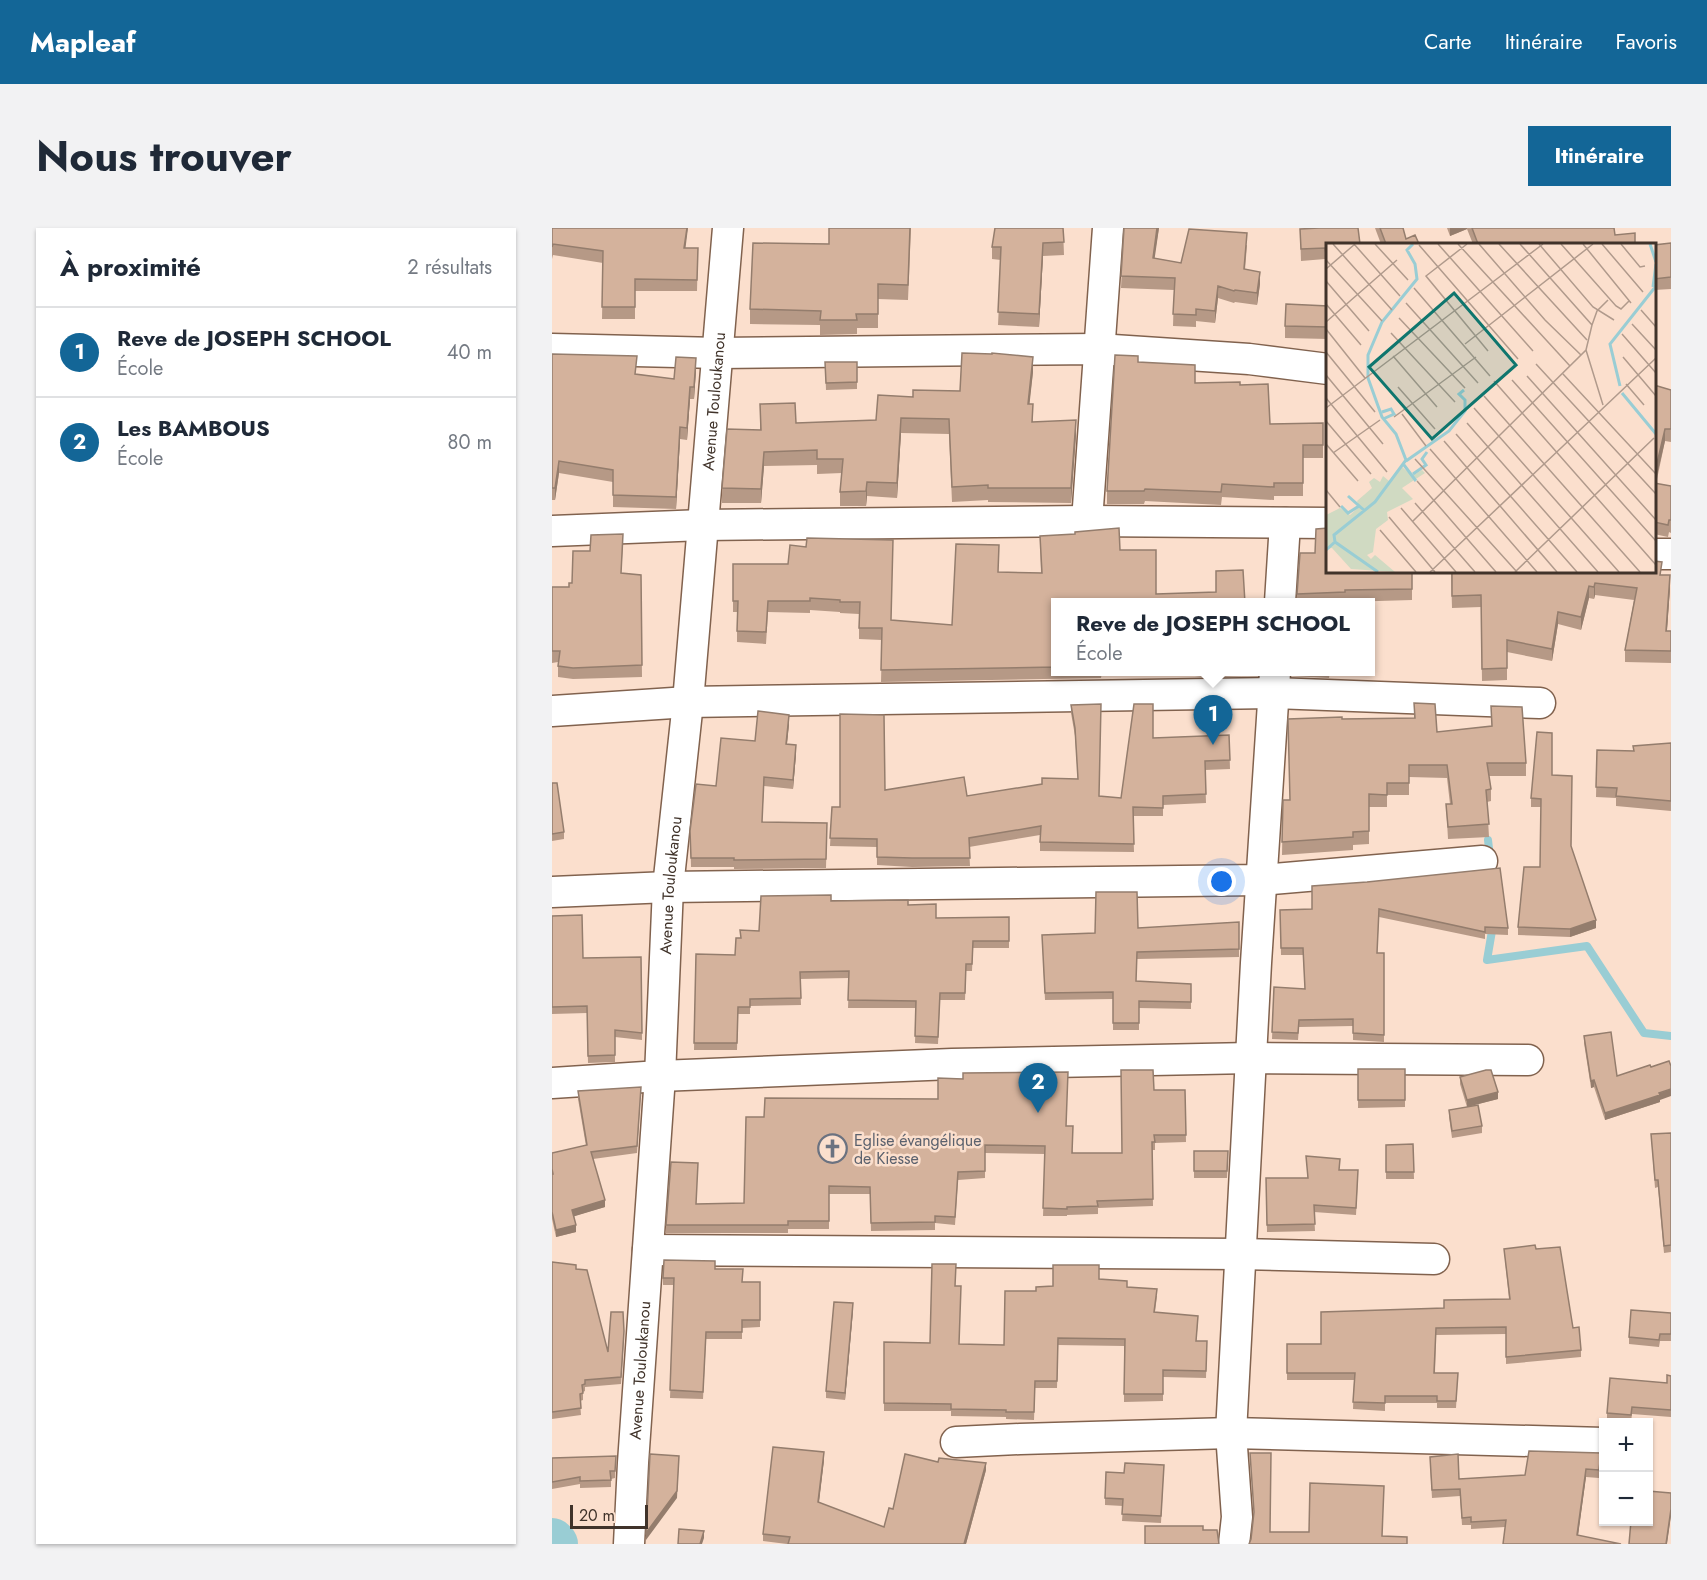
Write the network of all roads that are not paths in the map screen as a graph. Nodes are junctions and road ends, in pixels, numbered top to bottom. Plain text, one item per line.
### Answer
1 (729, 228) edge
2 (1108, 228) edge
3 (552, 349) edge
4 (1098, 349) junction
5 (718, 353) junction
6 (1326, 369) edge
7 (1087, 521) junction
8 (1285, 523) junction
9 (1326, 523) edge
10 (703, 525) junction
11 (552, 531) edge
12 (1280, 598) edge
13 (1274, 682) edge
14 (688, 702) junction
15 (1540, 703) dead end
16 (552, 711) edge
17 (1482, 861) dead end
18 (1262, 880) junction
19 (668, 887) junction
20 (552, 892) edge
21 (1251, 1058) junction
22 (1528, 1060) dead end
23 (660, 1076) junction
24 (552, 1083) edge
25 (648, 1250) junction
26 (1240, 1254) junction
27 (1434, 1259) dead end
28 (1231, 1433) junction
29 (956, 1442) dead end
30 (1599, 1443) edge
31 (629, 1544) edge
32 (1234, 1544) edge

1 - 5 street, Avenue Touloukanou
2 - 4 street
3 - 5 street
4 - 5 street
4 - 6 street
4 - 7 street
5 - 10 street, Avenue Touloukanou
7 - 8 street
7 - 10 street
8 - 9 street
8 - 12 street
10 - 11 street
10 - 14 street, Avenue Touloukanou
13 - 14 street
13 - 15 street
13 - 18 street
14 - 16 street
14 - 19 street, Avenue Touloukanou
17 - 18 street
18 - 19 street
18 - 21 street
19 - 20 street
19 - 23 street, Avenue Touloukanou
21 - 22 street
21 - 23 street
21 - 26 street
23 - 24 street
23 - 25 street, Avenue Touloukanou
25 - 26 street
25 - 31 street, Avenue Touloukanou
26 - 27 street
26 - 28 street
28 - 29 street
28 - 30 street
28 - 32 street

